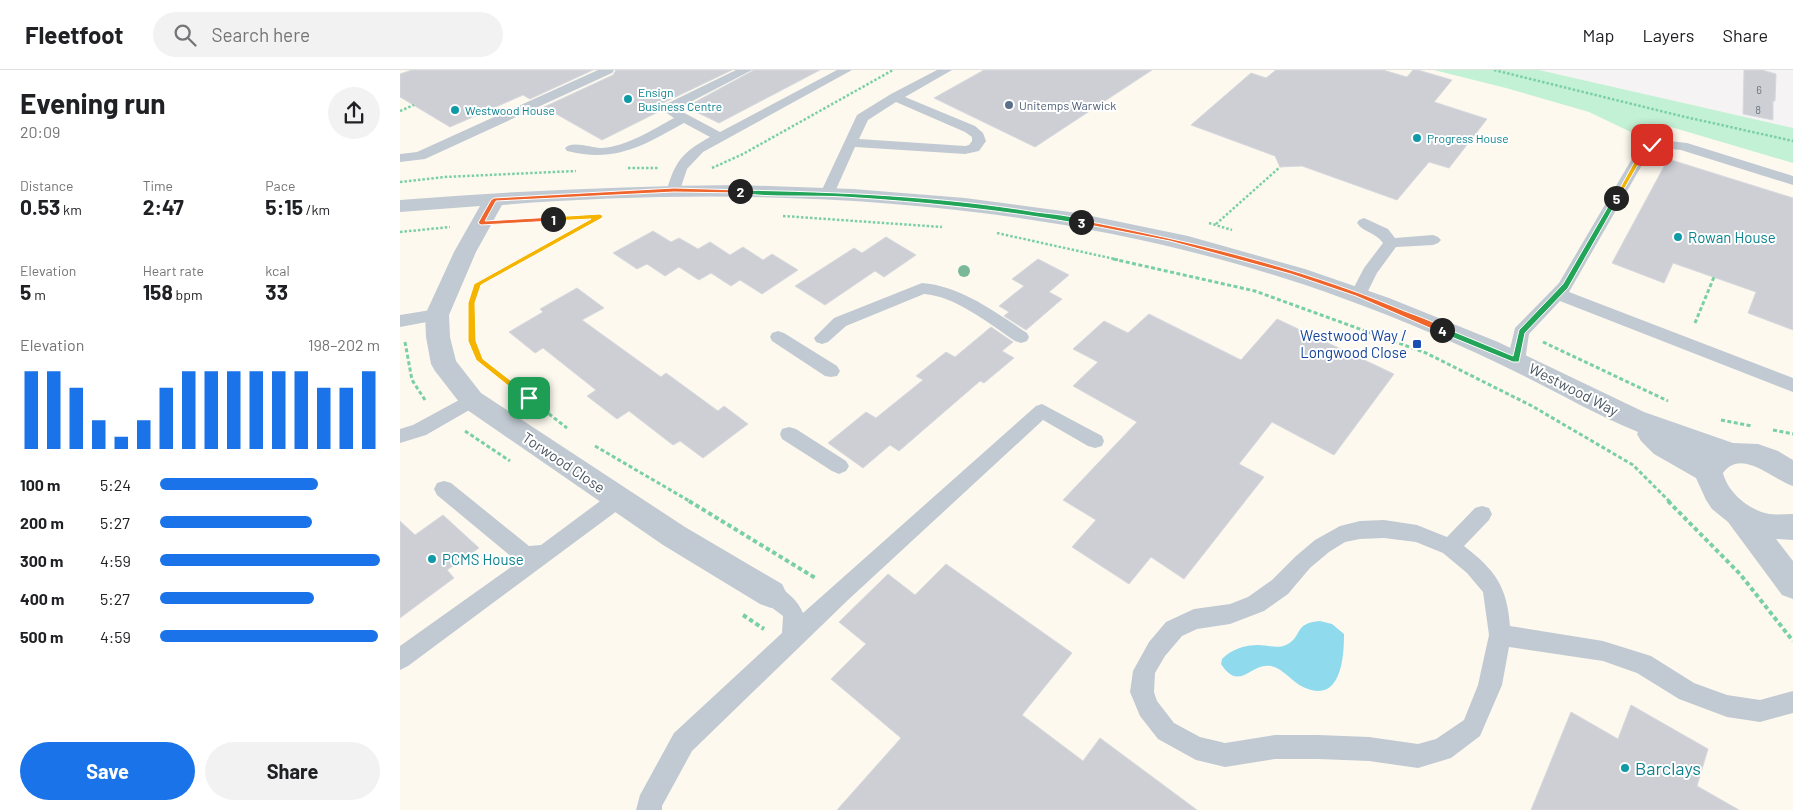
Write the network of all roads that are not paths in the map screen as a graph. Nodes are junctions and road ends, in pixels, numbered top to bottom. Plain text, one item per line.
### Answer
1 (608, 70) edge
2 (746, 70) edge
3 (846, 70) edge
4 (946, 70) edge
5 (895, 97) junction
6 (684, 118) junction
7 (719, 138) junction
8 (850, 143) junction
9 (572, 148) dead end
10 (400, 158) edge
11 (1793, 181) edge
12 (674, 190) junction
13 (827, 194) junction
14 (494, 200) junction
15 (400, 206) edge
16 (1364, 223) dead end
17 (1433, 240) dead end
18 (1391, 243) junction
19 (1559, 294) junction
20 (1358, 295) junction
21 (437, 315) junction
22 (400, 321) edge
23 (778, 337) dead end
24 (1021, 337) dead end
25 (822, 338) dead end
26 (1516, 360) junction
27 (831, 371) dead end
28 (1793, 385) edge
29 (472, 400) junction
30 (1632, 419) junction
31 (789, 434) dead end
32 (400, 436) edge
33 (1095, 441) dead end
34 (1732, 453) junction
35 (1781, 461) edge
36 (839, 466) dead end
37 (1710, 472) junction
38 (1793, 475) edge
39 (444, 489) dead end
40 (618, 499) junction
41 (1482, 514) dead end
42 (1739, 514) junction
43 (1793, 526) edge
44 (1450, 547) junction
45 (545, 554) junction
46 (1793, 585) edge
47 (771, 594) joint
48 (1500, 635) junction
49 (792, 638) junction
50 (400, 659) edge
51 (1793, 702) edge
52 (649, 810) edge

1 - 10 lane
2 - 6 lane
3 - 7 lane
4 - 5 lane
5 - 8 lane
5 - 8 lane
6 - 7 lane
6 - 9 lane
7 - 12 lane
8 - 13 lane
11 - 19 lane
12 - 13 street, Westwood Way
12 - 14 street, Westwood Way
13 - 20 street, Westwood Way
14 - 15 street, Westwood Way
14 - 21 street, Torwood Close
16 - 18 lane
17 - 18 lane
18 - 20 lane
19 - 26 lane
19 - 28 lane
20 - 26 street, Westwood Way
21 - 22 lane
21 - 29 street, Torwood Close
23 - 27 lane
24 - 25 lane
26 - 30 street, Westwood Way
29 - 32 lane
29 - 40 street, Torwood Close
30 - 34 street, Westwood Way
30 - 37 street, Westwood Way
31 - 36 lane
33 - 49 lane
34 - 35 street, Westwood Way
34 - 37 street
35 - 38 street, Westwood Way
37 - 42 street
39 - 45 lane
40 - 45 lane
40 - 47 street, Torwood Close
41 - 44 lane
42 - 43 street
42 - 46 street
44 - 48 lane
44 - 48 lane
45 - 50 lane
47 - 49 lane
48 - 51 lane
49 - 52 lane

